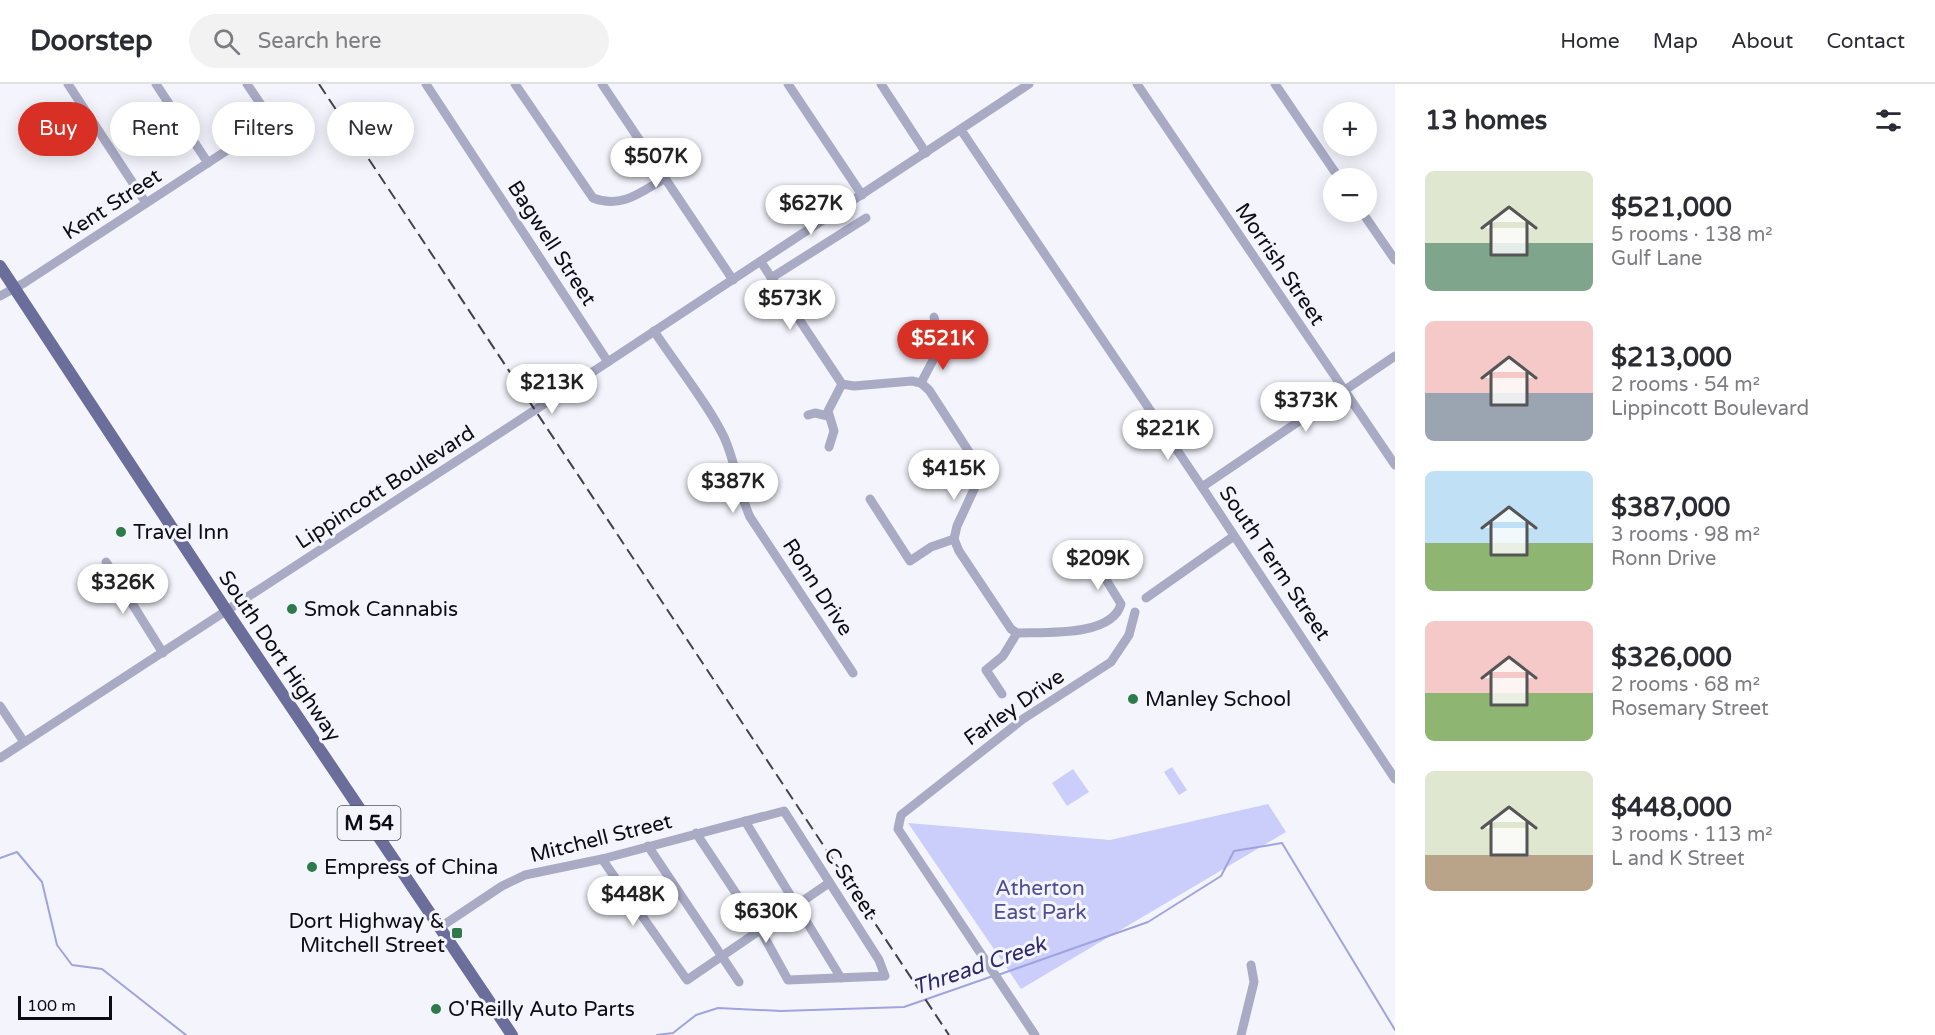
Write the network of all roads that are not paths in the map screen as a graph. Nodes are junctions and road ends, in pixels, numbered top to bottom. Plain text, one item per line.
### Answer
1 (68, 84) edge
2 (156, 84) edge
3 (247, 84) edge
4 (426, 84) edge
5 (515, 84) edge
6 (602, 84) edge
7 (788, 84) edge
8 (881, 84) edge
9 (1029, 84) edge
10 (1137, 84) edge
11 (1275, 84) edge
12 (961, 130) junction
13 (926, 153) junction
14 (208, 163) junction
15 (1332, 168) edge
16 (665, 177) junction
17 (862, 195) junction
18 (146, 203) junction
19 (866, 218) dead end
20 (1369, 222) edge
21 (1395, 260) edge
22 (761, 262) junction
23 (0, 266) edge
24 (771, 278) junction
25 (733, 280) junction
26 (15, 288) junction
27 (0, 296) edge
28 (934, 317) dead end
29 (654, 332) junction
30 (941, 345) junction
31 (958, 350) dead end
32 (1395, 356) edge
33 (608, 362) junction
34 (921, 383) junction
35 (842, 384) junction
36 (1344, 391) junction
37 (828, 413) junction
38 (808, 415) dead end
39 (829, 447) dead end
40 (1395, 465) edge
41 (1202, 487) junction
42 (870, 499) dead end
43 (1234, 536) junction
44 (954, 539) junction
45 (105, 562) dead end
46 (1097, 564) dead end
47 (1146, 598) dead end
48 (227, 611) junction
49 (1135, 612) dead end
50 (1017, 633) junction
51 (163, 653) junction
52 (853, 673) dead end
53 (1002, 694) dead end
54 (0, 706) edge
55 (24, 742) junction
56 (0, 758) edge
57 (1395, 779) edge
58 (784, 811) joint
59 (744, 821) junction
60 (696, 833) junction
61 (648, 846) junction
62 (602, 859) junction
63 (829, 883) junction
64 (799, 905) junction
65 (439, 928) junction
66 (761, 931) junction
67 (722, 956) junction
68 (1251, 965) dead end
69 (841, 978) junction
70 (739, 982) dead end
71 (512, 1035) edge
72 (1035, 1035) edge
73 (1241, 1035) edge

1 - 18 street
2 - 14 street
3 - 14 street, Kent Street
4 - 33 street, Bagwell Street
5 - 16 street
6 - 16 street
7 - 17 street
8 - 13 street
9 - 12 street, Lippincott Boulevard
10 - 36 street, Morrish Street
11 - 15 street
12 - 13 street, Lippincott Boulevard
12 - 41 street, South Term Street
13 - 17 street, Lippincott Boulevard
14 - 18 street, Kent Street
16 - 25 street
17 - 22 street, Lippincott Boulevard
18 - 26 street, Kent Street
19 - 24 street
20 - 21 street
22 - 24 street
22 - 25 street, Lippincott Boulevard
23 - 26 main road, South Dort Highway / M 54
24 - 35 street
25 - 29 street, Lippincott Boulevard
26 - 27 street, Kent Street
26 - 48 main road, South Dort Highway / M 54
28 - 30 street
29 - 33 street, Lippincott Boulevard
29 - 52 street, Ronn Drive
30 - 31 street
30 - 34 street
32 - 36 street
33 - 48 street, Lippincott Boulevard
34 - 35 street
34 - 44 street
35 - 37 street
36 - 40 street, Morrish Street
36 - 41 street
37 - 38 street
37 - 39 street
41 - 43 street, South Term Street
42 - 44 street
43 - 47 street
43 - 57 street, South Term Street
44 - 50 street
45 - 51 street
46 - 50 street
48 - 51 street, Lippincott Boulevard
48 - 65 main road, South Dort Highway / M 54
49 - 72 street, Farley Drive
50 - 53 street
51 - 55 street, Lippincott Boulevard
54 - 55 street
55 - 56 street, Lippincott Boulevard
58 - 59 street, Mitchell Street
58 - 63 street, C Street
59 - 60 street, Mitchell Street
59 - 64 street
60 - 61 street, Mitchell Street
60 - 66 street
61 - 62 street, Mitchell Street
61 - 67 street
62 - 65 street, Mitchell Street
62 - 67 street
63 - 64 street
63 - 69 street, C Street
64 - 66 street
64 - 69 street
65 - 71 main road, South Dort Highway / M 54
66 - 67 street
66 - 69 street
67 - 70 street
68 - 73 street

